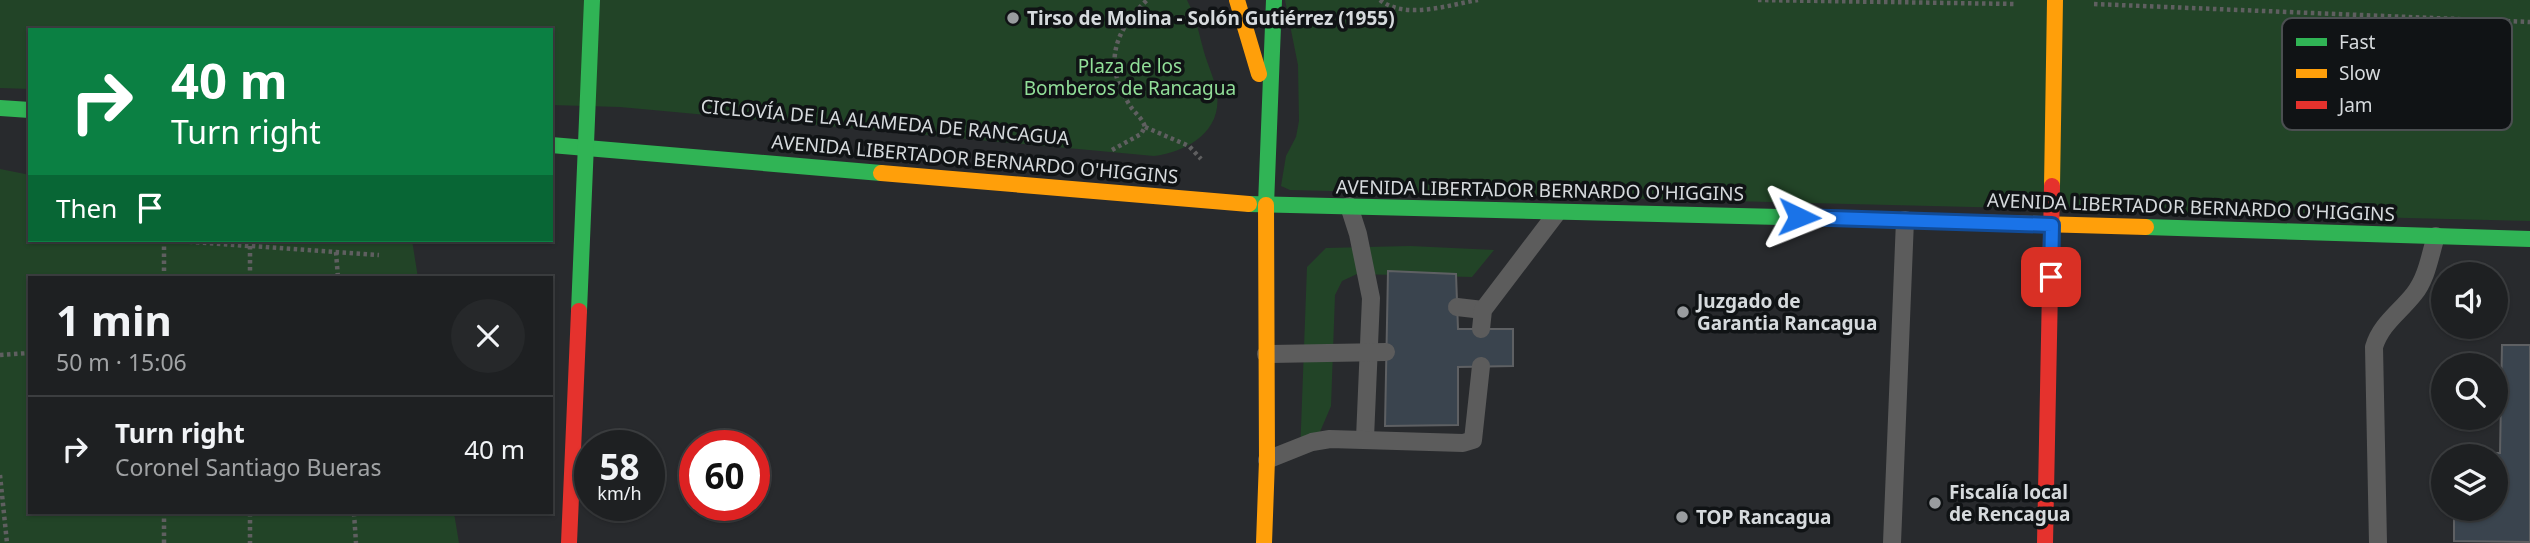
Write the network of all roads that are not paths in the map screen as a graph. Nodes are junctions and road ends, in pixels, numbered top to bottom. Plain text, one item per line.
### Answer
1 (592, 0) edge
2 (1237, 0) edge
3 (1274, 0) edge
4 (2055, 1) edge
5 (0, 108) edge
6 (28, 110) edge
7 (1268, 110) junction
8 (553, 145) edge
9 (587, 148) junction
10 (1266, 205) junction
11 (1349, 206) junction
12 (1560, 211) junction
13 (1905, 220) junction
14 (2052, 225) junction
15 (2436, 236) junction
16 (2530, 239) edge
17 (1457, 307) dead end
18 (1483, 310) junction
19 (1481, 329) dead end
20 (1377, 353) junction
21 (1266, 354) junction
22 (1480, 366) dead end
23 (1365, 438) junction
24 (1267, 460) junction
25 (569, 543) edge
26 (1264, 543) edge
27 (1892, 543) edge
28 (2045, 543) edge
29 (2378, 543) edge

1 - 9 main road
2 - 7 main road
3 - 7 main road
4 - 14 main road
5 - 6 main road
7 - 10 main road
8 - 9 main road, AVENIDA LIBERTADOR BERNARDO O'HIGGINS
9 - 10 main road, AVENIDA LIBERTADOR BERNARDO O'HIGGINS
9 - 25 main road
10 - 11 main road, AVENIDA LIBERTADOR BERNARDO O'HIGGINS
10 - 21 main road
11 - 12 main road, AVENIDA LIBERTADOR BERNARDO O'HIGGINS
11 - 20 lane
12 - 13 main road, AVENIDA LIBERTADOR BERNARDO O'HIGGINS
12 - 18 lane
13 - 14 main road, AVENIDA LIBERTADOR BERNARDO O'HIGGINS
13 - 27 lane
14 - 15 main road, AVENIDA LIBERTADOR BERNARDO O'HIGGINS
14 - 28 main road
15 - 16 main road, AVENIDA LIBERTADOR BERNARDO O'HIGGINS
15 - 29 lane
17 - 18 lane
18 - 19 lane
20 - 21 lane
20 - 23 lane
21 - 24 main road
22 - 23 lane
23 - 24 lane
24 - 26 main road

